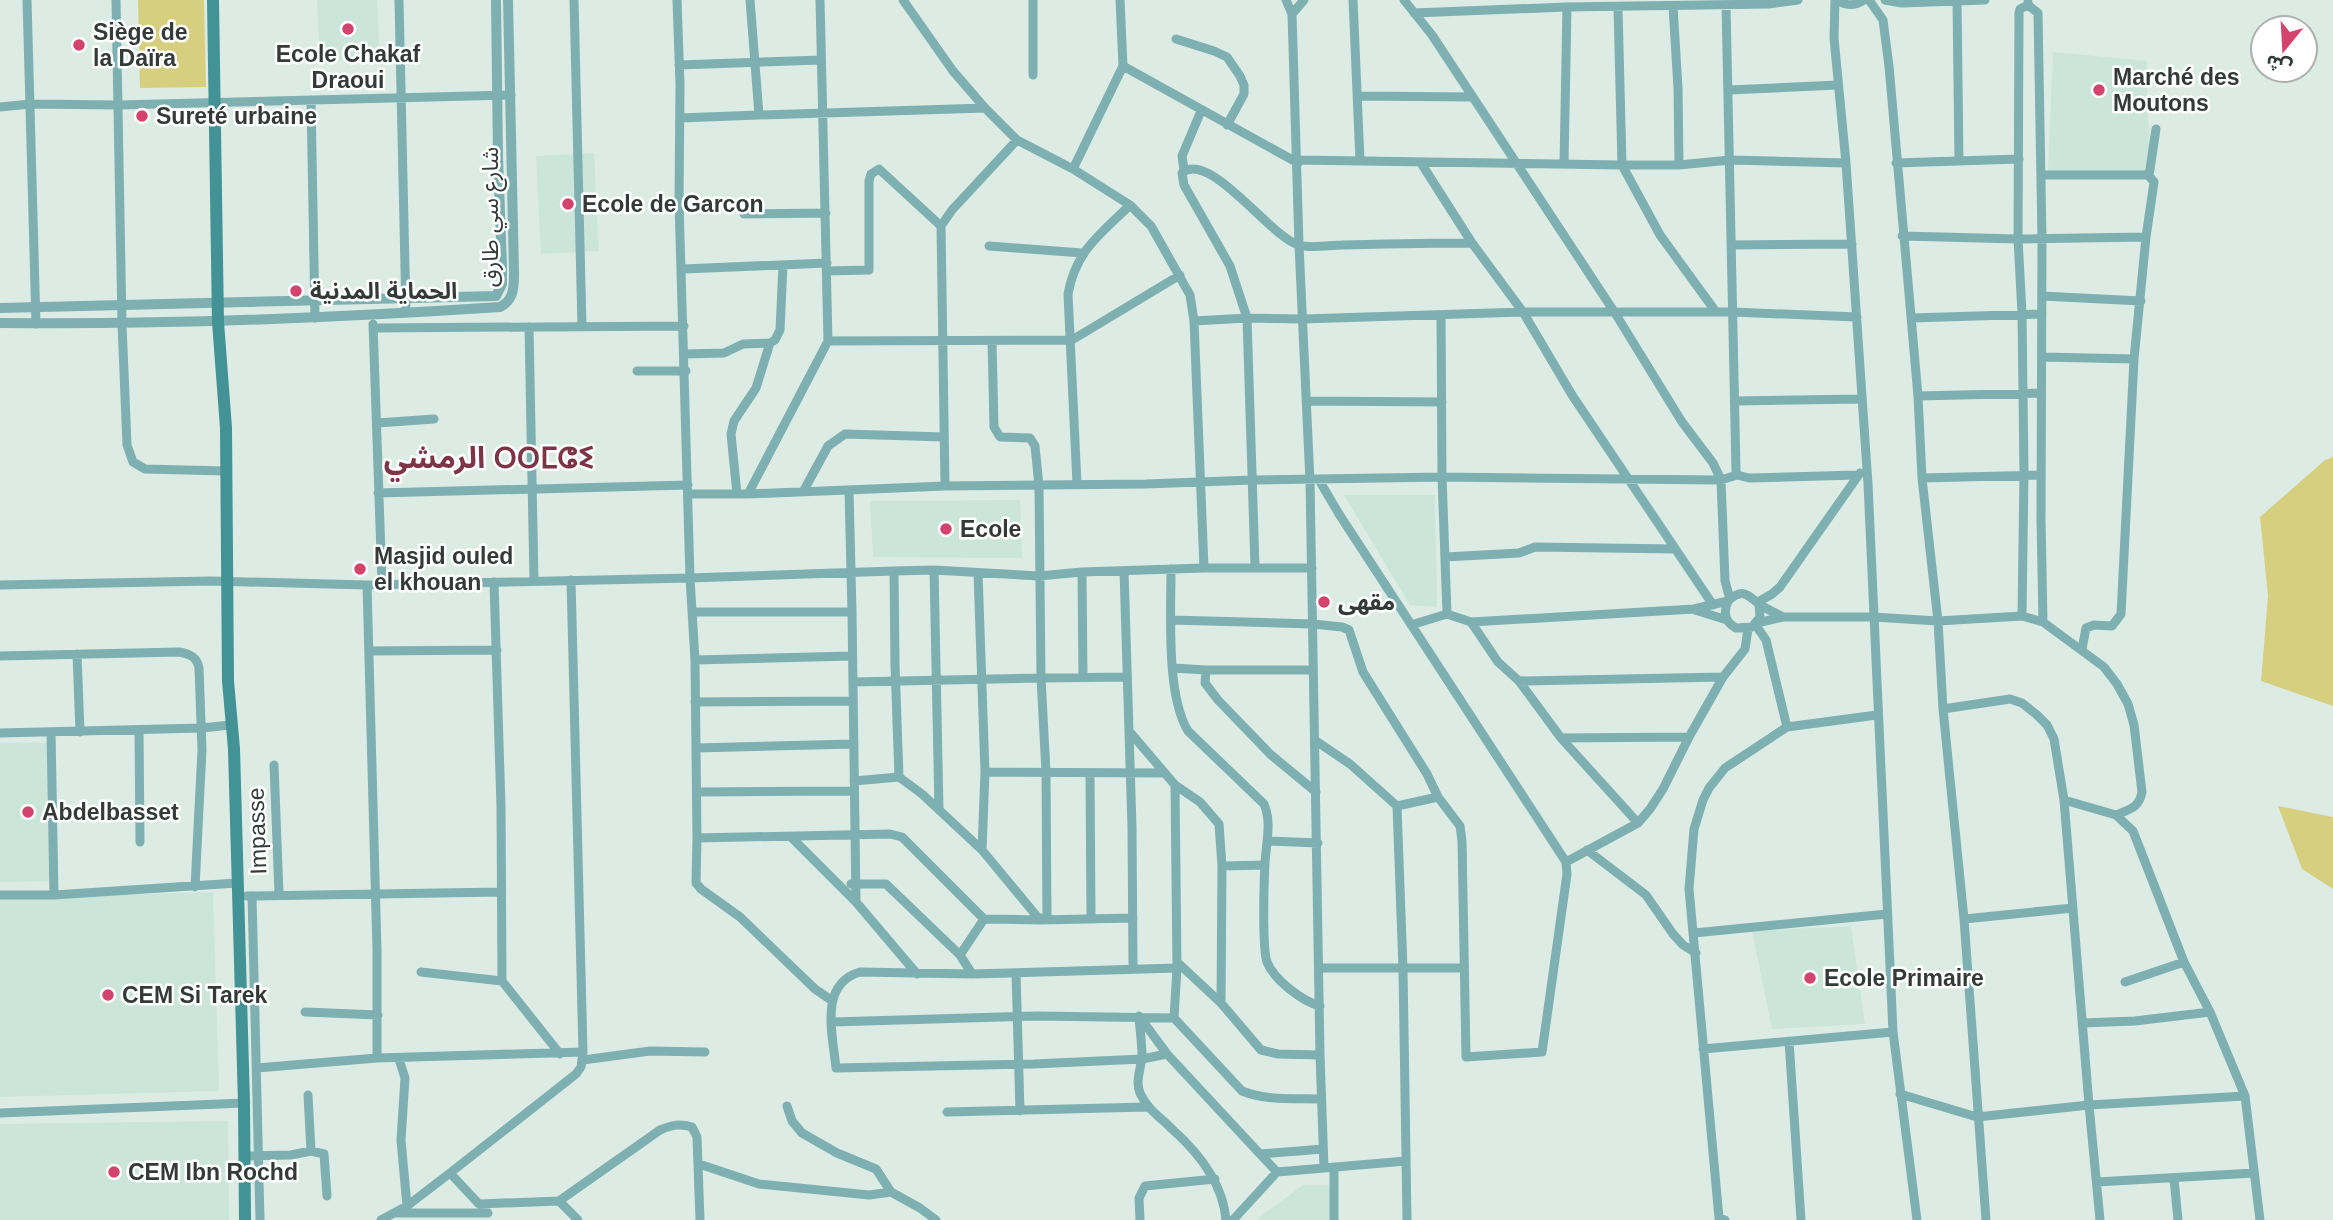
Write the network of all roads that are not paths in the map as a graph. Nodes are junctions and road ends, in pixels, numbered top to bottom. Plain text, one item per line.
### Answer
1 (27, 0) edge
2 (116, 0) edge
3 (213, 0) edge
4 (399, 0) edge
5 (496, 0) edge
6 (509, 0) edge
7 (574, 0) edge
8 (677, 0) edge
9 (750, 0) edge
10 (820, 0) edge
11 (903, 0) edge
12 (1033, 0) edge
13 (1120, 0) edge
14 (1286, 0) edge
15 (1304, 0) edge
16 (1353, 0) edge
17 (1404, 0) edge
18 (1798, 0) edge
19 (1836, 0) edge
20 (1864, 0) edge
21 (1869, 0) edge
22 (1885, 0) edge
23 (1985, 0) edge
24 (1956, 1) edge
25 (2028, 3) edge
26 (1726, 5) junction
27 (1878, 5) edge
28 (1674, 6) junction
29 (1567, 7) junction
30 (1618, 8) junction
31 (1414, 13) junction
32 (1292, 14) junction
33 (1176, 39) dead end
34 (821, 60) junction
35 (755, 61) junction
36 (679, 65) junction
37 (1123, 66) junction
38 (1033, 75) dead end
39 (1839, 85) junction
40 (1729, 90) junction
41 (497, 94) junction
42 (510, 95) junction
43 (1357, 96) junction
44 (401, 97) junction
45 (1473, 97) junction
46 (311, 100) junction
47 (214, 102) junction
48 (30, 104) junction
49 (119, 104) junction
50 (0, 107) edge
51 (985, 108) junction
52 (1201, 111) junction
53 (823, 112) junction
54 (759, 114) junction
55 (680, 118) junction
56 (1227, 125) junction
57 (2155, 129) dead end
58 (1017, 140) junction
59 (2018, 159) junction
60 (1730, 160) junction
61 (1360, 161) junction
62 (1959, 161) junction
63 (1298, 162) junction
64 (1421, 163) junction
65 (1846, 163) junction
66 (1896, 163) junction
67 (1564, 164) junction
68 (1518, 165) junction
69 (1679, 165) junction
70 (1622, 166) junction
71 (1073, 169) junction
72 (1184, 170) junction
73 (2041, 175) junction
74 (2149, 176) junction
75 (1130, 205) junction
76 (826, 213) junction
77 (744, 214) dead end
78 (941, 226) junction
79 (1902, 236) junction
80 (2146, 237) junction
81 (2018, 239) junction
82 (2042, 239) junction
83 (1472, 243) junction
84 (1852, 244) junction
85 (1299, 245) junction
86 (1732, 245) junction
87 (989, 246) dead end
88 (1082, 253) junction
89 (783, 265) junction
90 (827, 267) junction
91 (683, 269) junction
92 (1180, 275) junction
93 (2042, 296) junction
94 (405, 299) junction
95 (2141, 301) junction
96 (218, 302) junction
97 (314, 302) junction
98 (498, 302) junction
99 (122, 306) junction
100 (36, 307) junction
101 (0, 308) edge
102 (1523, 312) junction
103 (1716, 312) junction
104 (1733, 312) junction
105 (406, 313) junction
106 (1615, 313) junction
107 (2022, 313) junction
108 (2042, 314) junction
109 (372, 315) junction
110 (1441, 315) junction
111 (1857, 317) junction
112 (315, 318) junction
113 (1247, 318) junction
114 (1911, 318) junction
115 (1303, 319) junction
116 (1194, 321) junction
117 (218, 322) junction
118 (0, 323) edge
119 (36, 324) junction
120 (122, 324) junction
121 (684, 326) junction
122 (529, 327) junction
123 (582, 327) junction
124 (373, 328) junction
125 (942, 339) junction
126 (1072, 340) junction
127 (828, 341) junction
128 (992, 341) junction
129 (770, 343) junction
130 (685, 354) junction
131 (2042, 357) junction
132 (2134, 359) junction
133 (637, 371) dead end
134 (686, 371) junction
135 (2023, 393) junction
136 (2041, 393) junction
137 (1918, 397) junction
138 (1862, 399) junction
139 (1307, 401) junction
140 (1736, 401) junction
141 (1443, 402) junction
142 (434, 419) dead end
143 (377, 423) junction
144 (944, 437) junction
145 (1866, 468) junction
146 (227, 471) junction
147 (2024, 474) junction
148 (1737, 475) junction
149 (1857, 475) junction
150 (2041, 475) junction
151 (1442, 477) junction
152 (1922, 478) junction
153 (1252, 480) junction
154 (1315, 480) junction
155 (1628, 480) junction
156 (1721, 480) junction
157 (1199, 482) junction
158 (1077, 484) junction
159 (945, 486) junction
160 (1039, 486) junction
161 (532, 488) junction
162 (689, 489) junction
163 (849, 490) junction
164 (803, 492) junction
165 (378, 493) junction
166 (737, 494) junction
167 (748, 494) junction
168 (1675, 549) junction
169 (1445, 557) junction
170 (1255, 567) junction
171 (1204, 568) junction
172 (1312, 568) junction
173 (1171, 569) junction
174 (894, 570) junction
175 (934, 570) junction
176 (852, 571) junction
177 (978, 572) junction
178 (1082, 572) junction
179 (1124, 572) junction
180 (1039, 576) junction
181 (690, 578) junction
182 (571, 580) junction
183 (534, 581) junction
184 (228, 582) junction
185 (494, 582) junction
186 (382, 583) junction
187 (0, 585) edge
188 (366, 585) junction
189 (1729, 600) junction
190 (1758, 603) junction
191 (1713, 605) junction
192 (1694, 610) junction
193 (692, 612) junction
194 (852, 612) junction
195 (1447, 614) junction
196 (2022, 616) junction
197 (1783, 617) junction
198 (1873, 617) junction
199 (1171, 620) junction
200 (1727, 620) junction
201 (1938, 621) junction
202 (1471, 622) junction
203 (2043, 622) junction
204 (1313, 624) junction
205 (1411, 625) junction
206 (1753, 625) junction
207 (2082, 649) junction
208 (497, 650) junction
209 (369, 651) junction
210 (77, 654) junction
211 (0, 656) edge
212 (852, 656) junction
213 (695, 660) junction
214 (1173, 668) junction
215 (1206, 670) junction
216 (1313, 670) junction
217 (1083, 677) junction
218 (1127, 677) junction
219 (1723, 677) junction
220 (981, 678) junction
221 (1041, 678) junction
222 (938, 679) junction
223 (895, 681) junction
224 (1519, 681) junction
225 (853, 682) junction
226 (853, 701) junction
227 (695, 702) junction
228 (1943, 709) junction
229 (1877, 715) junction
230 (230, 725) junction
231 (1787, 727) junction
232 (202, 728) junction
233 (139, 730) junction
234 (1128, 730) junction
235 (51, 732) junction
236 (80, 732) junction
237 (0, 733) edge
238 (1689, 737) junction
239 (1561, 738) junction
240 (1316, 741) junction
241 (854, 744) junction
242 (696, 748) junction
243 (274, 765) dead end
244 (985, 772) junction
245 (1046, 772) junction
246 (1090, 773) junction
247 (1131, 774) junction
248 (1164, 774) junction
249 (899, 777) junction
250 (1175, 785) junction
251 (854, 786) junction
252 (696, 792) junction
253 (1316, 792) junction
254 (1438, 797) junction
255 (2064, 800) junction
256 (1397, 806) junction
257 (939, 810) junction
258 (2116, 815) junction
259 (1638, 823) junction
260 (854, 836) junction
261 (697, 838) junction
262 (792, 838) junction
263 (1267, 841) junction
264 (140, 842) dead end
265 (1318, 843) junction
266 (982, 850) junction
267 (1587, 850) junction
268 (1566, 862) junction
269 (1265, 865) junction
270 (1222, 866) junction
271 (838, 884) junction
272 (855, 884) junction
273 (195, 887) junction
274 (238, 890) junction
275 (501, 892) junction
276 (279, 894) junction
277 (0, 895) edge
278 (54, 895) junction
279 (252, 895) junction
280 (375, 895) junction
281 (856, 902) junction
282 (2073, 908) junction
283 (1887, 915) junction
284 (1045, 917) junction
285 (1091, 917) junction
286 (1133, 918) junction
287 (985, 919) junction
288 (1964, 919) junction
289 (1694, 933) junction
290 (1696, 953) junction
291 (960, 955) junction
292 (2184, 962) junction
293 (1177, 965) junction
294 (1133, 967) junction
295 (1319, 968) junction
296 (1403, 968) junction
297 (1464, 968) junction
298 (421, 972) dead end
299 (1016, 973) junction
300 (917, 974) junction
301 (972, 974) junction
302 (502, 981) junction
303 (2125, 982) dead end
304 (831, 1000) junction
305 (1221, 1003) junction
306 (1320, 1006) junction
307 (305, 1012) dead end
308 (2210, 1012) junction
309 (378, 1015) junction
310 (1139, 1016) junction
311 (1017, 1017) junction
312 (1174, 1018) junction
313 (832, 1022) junction
314 (2082, 1023) junction
315 (1893, 1032) junction
316 (1789, 1041) junction
317 (1703, 1049) junction
318 (705, 1052) dead end
319 (560, 1054) junction
320 (1167, 1054) junction
321 (1320, 1055) junction
322 (583, 1056) junction
323 (377, 1058) junction
324 (399, 1059) junction
325 (1142, 1059) junction
326 (1017, 1064) junction
327 (257, 1068) junction
328 (1900, 1094) junction
329 (308, 1095) dead end
330 (2245, 1096) junction
331 (1321, 1098) junction
332 (244, 1103) junction
333 (787, 1105) dead end
334 (2089, 1105) junction
335 (1147, 1107) junction
336 (1020, 1111) junction
337 (947, 1112) dead end
338 (0, 1113) edge
339 (1978, 1117) junction
340 (1323, 1149) junction
341 (311, 1152) junction
342 (1261, 1154) junction
343 (244, 1156) junction
344 (259, 1156) junction
345 (1406, 1161) junction
346 (699, 1164) junction
347 (1329, 1168) junction
348 (1277, 1172) junction
349 (450, 1173) junction
350 (2254, 1173) junction
351 (1215, 1179) junction
352 (2174, 1179) junction
353 (2097, 1182) junction
354 (891, 1192) junction
355 (327, 1196) dead end
356 (559, 1200) junction
357 (479, 1204) junction
358 (407, 1206) junction
359 (394, 1213) junction
360 (488, 1217) edge
361 (245, 1220) edge
362 (260, 1220) edge
363 (381, 1220) edge
364 (578, 1220) edge
365 (699, 1220) edge
366 (936, 1220) edge
367 (1140, 1220) edge
368 (1226, 1220) edge
369 (1233, 1220) edge
370 (1334, 1220) edge
371 (1406, 1220) edge
372 (1725, 1220) edge
373 (1801, 1220) edge
374 (1917, 1220) edge
375 (1986, 1220) edge
376 (2100, 1220) edge
377 (2178, 1220) edge
378 (2260, 1220) edge

1 - 48 street
2 - 49 street
3 - 47 main road
4 - 44 street
5 - 41 street, شارع سي طارق
6 - 42 street, شارع سي طارق
7 - 123 street
8 - 36 street
9 - 35 street
10 - 34 street
11 - 51 street
12 - 38 street
13 - 37 street
14 - 32 street
15 - 32 street
16 - 43 street
17 - 31 street
18 - 26 street
19 - 20 street
19 - 39 street
21 - 27 street
22 - 24 street
23 - 24 street
24 - 62 street
25 - 59 street
25 - 73 street
26 - 28 street
26 - 40 street
27 - 66 street
28 - 30 street
28 - 69 street
29 - 30 street
29 - 31 street
29 - 67 street
30 - 70 street
31 - 45 street
32 - 63 street
33 - 56 street
34 - 35 street
34 - 53 street
35 - 36 street
35 - 54 street
36 - 55 street
37 - 52 street
37 - 71 street
39 - 40 street
39 - 65 street
40 - 60 street
41 - 42 street
41 - 44 street
41 - 98 street, شارع سي طارق
42 - 98 street, شارع سي طارق
43 - 45 street
43 - 61 street
44 - 46 street
44 - 94 street
45 - 68 street
46 - 47 street
46 - 97 street
47 - 49 street
47 - 96 main road
48 - 49 street
48 - 50 street
48 - 100 street
49 - 99 street
51 - 53 street
51 - 58 street
52 - 56 street
52 - 72 street
53 - 54 street
53 - 76 street
54 - 55 street
55 - 91 street
56 - 63 street
57 - 74 street
58 - 71 street
58 - 78 street
59 - 62 street
59 - 81 street
60 - 65 street
60 - 69 street
60 - 86 street
61 - 63 street
61 - 64 street
62 - 66 street
63 - 85 street
64 - 68 street
64 - 83 street
65 - 84 street
66 - 79 street
67 - 68 street
67 - 70 street
68 - 106 street
69 - 70 street
70 - 103 street
71 - 75 street
72 - 85 street
72 - 113 street
73 - 74 street
73 - 82 street
74 - 80 street
75 - 88 street
75 - 92 street
76 - 77 street
76 - 90 street
78 - 90 street
78 - 125 street
79 - 81 street
79 - 114 street
80 - 82 street
80 - 95 street
81 - 82 street
81 - 107 street
82 - 93 street
83 - 85 street
83 - 102 street
84 - 86 street
84 - 111 street
85 - 115 street
86 - 104 street
87 - 88 street
88 - 126 street
89 - 90 street
89 - 91 street
89 - 129 street
90 - 127 street
91 - 121 street
92 - 116 street
92 - 126 street
93 - 95 street
93 - 108 street
94 - 97 street, شارع سي طارق
94 - 98 street, شارع سي طارق
94 - 105 street
95 - 132 street
96 - 97 street, شارع سي طارق
96 - 99 street, شارع سي طارق
96 - 117 main road
97 - 112 street
98 - 105 street, شارع سي طارق
99 - 100 street, شارع سي طارق
99 - 120 street
100 - 101 street, شارع سي طارق
100 - 119 street
102 - 106 street
102 - 110 street
102 - 155 street
103 - 104 street
103 - 106 street
104 - 111 street
104 - 140 street
105 - 109 street, شارع سي طارق
106 - 156 street
107 - 108 street
107 - 114 street
107 - 135 street
108 - 131 street
109 - 112 street, شارع سي طارق
109 - 124 street
110 - 115 street
110 - 141 street
111 - 138 street
112 - 117 street, شارع سي طارق
113 - 115 street
113 - 116 street
113 - 153 street
114 - 137 street
115 - 139 street
116 - 157 street
117 - 120 street, شارع سي طارق
117 - 146 main road
118 - 119 street, شارع سي طارق
119 - 120 street, شارع سي طارق
120 - 146 street
121 - 123 street
121 - 130 street
122 - 123 street
122 - 124 street
122 - 161 street
124 - 143 street
125 - 127 street
125 - 128 street
125 - 144 street
126 - 128 street
126 - 158 street
127 - 167 street
128 - 160 street
129 - 130 street
129 - 166 street
130 - 134 street
131 - 132 street
131 - 136 street
132 - 207 street
133 - 134 street
134 - 162 street
135 - 136 street
135 - 137 street
135 - 147 street
136 - 150 street
137 - 152 street
138 - 140 street
138 - 145 street
139 - 141 street
139 - 154 street
140 - 148 street
141 - 151 street
142 - 143 street
143 - 165 street
144 - 159 street
144 - 164 street
145 - 149 street
145 - 198 street
146 - 184 main road
147 - 150 street
147 - 152 street
147 - 196 street
148 - 149 street
148 - 156 street
149 - 190 street
150 - 203 street
151 - 154 street
151 - 155 street
151 - 169 street
152 - 201 street
153 - 154 street
153 - 157 street
153 - 170 street
154 - 172 street
154 - 205 street
155 - 156 street
155 - 168 street
156 - 189 street
157 - 158 street
157 - 171 street
158 - 160 street
159 - 160 street
159 - 163 street
160 - 180 street
161 - 162 street
161 - 165 street
161 - 183 street
162 - 166 street
162 - 181 street
163 - 164 street
163 - 176 street
164 - 167 street
165 - 186 street
166 - 167 street
168 - 169 street
168 - 191 street
169 - 195 street
170 - 171 street
170 - 172 street
171 - 173 street
172 - 204 street
173 - 179 street
173 - 199 street
174 - 175 street
174 - 176 street
174 - 223 street
175 - 177 street
175 - 222 street
176 - 181 street
176 - 194 street
177 - 180 street
177 - 220 street
178 - 179 street
178 - 180 street
178 - 217 street
179 - 218 street
180 - 221 street
181 - 182 street
181 - 193 street
182 - 183 street
182 - 322 street
183 - 185 street
184 - 187 street
184 - 188 street
184 - 230 main road
185 - 186 street
185 - 208 street
186 - 188 street
188 - 209 street
189 - 190 street
189 - 191 street
189 - 200 street
190 - 197 street
190 - 206 street
191 - 192 street
192 - 200 street
192 - 202 street
193 - 194 street
193 - 213 street
194 - 212 street
195 - 202 street
195 - 205 street
196 - 201 street
196 - 203 street
197 - 198 street
197 - 206 street
198 - 201 street
198 - 229 street
199 - 204 street
199 - 214 street
200 - 206 street
201 - 228 street
202 - 224 street
203 - 207 street
204 - 216 street
204 - 254 street
205 - 268 street
206 - 219 street
206 - 231 street
207 - 258 street
208 - 209 street
208 - 275 street
209 - 280 street
210 - 211 street
210 - 232 street
210 - 236 street
212 - 213 street
212 - 225 street
213 - 227 street
214 - 215 street
214 - 263 street
215 - 216 street
215 - 253 street
216 - 240 street
217 - 218 street
217 - 221 street
218 - 234 street
219 - 224 street
219 - 238 street
220 - 221 street
220 - 222 street
220 - 244 street
221 - 245 street
222 - 223 street
222 - 257 street
223 - 225 street
223 - 249 street
224 - 239 street
225 - 226 street
226 - 227 street
226 - 241 street
227 - 242 street
228 - 255 street
228 - 288 street
229 - 231 street
229 - 283 street
230 - 232 street
230 - 274 main road
231 - 289 street
232 - 233 street
232 - 273 street
233 - 236 street
233 - 264 street
234 - 247 street
234 - 248 street
235 - 236 street
235 - 237 street
235 - 278 street
238 - 239 street
238 - 259 street
239 - 259 street
240 - 253 street
240 - 256 street
241 - 242 street
241 - 251 street
242 - 252 street
243 - 276 street, Impasse
244 - 245 street
244 - 266 street
245 - 246 street
245 - 284 street
246 - 247 street
246 - 285 street
247 - 248 street
247 - 286 street
248 - 250 street
249 - 251 street
249 - 257 street
250 - 270 street
250 - 293 street
251 - 252 street
251 - 260 street
252 - 261 street
253 - 265 street
254 - 256 street
254 - 297 street
255 - 258 street
255 - 282 street
256 - 296 street
257 - 266 street
258 - 292 street
259 - 267 street
260 - 262 street
260 - 272 street
260 - 287 street
261 - 262 street
261 - 304 street
262 - 271 street
263 - 265 street
263 - 269 street
265 - 295 street
266 - 284 street
267 - 268 street
267 - 290 street
268 - 297 street
269 - 270 street
269 - 306 street
270 - 305 street
271 - 272 street
271 - 281 street
272 - 281 street
272 - 291 street
273 - 274 street
273 - 278 street
274 - 279 street
274 - 332 main road
275 - 280 street
275 - 302 street
276 - 279 street
276 - 280 street
277 - 278 street
279 - 327 street
280 - 309 street
281 - 300 street
282 - 288 street
282 - 314 street
283 - 289 street
283 - 315 street
284 - 285 street
284 - 287 street
285 - 286 street
286 - 294 street
287 - 291 street
288 - 339 street
289 - 290 street
290 - 317 street
291 - 301 street
292 - 303 street
292 - 308 street
293 - 294 street
293 - 305 street
293 - 312 street
294 - 299 street
295 - 296 street
295 - 306 street
296 - 297 street
296 - 345 street
298 - 302 street
299 - 301 street
299 - 311 street
300 - 301 street
300 - 304 street
302 - 319 street
304 - 313 street
305 - 321 street
306 - 321 street
307 - 309 street
308 - 314 street
308 - 330 street
309 - 323 street
310 - 311 street
310 - 312 street
310 - 320 street
310 - 325 street
311 - 313 street
311 - 326 street
312 - 331 street
313 - 326 street
314 - 334 street
315 - 316 street
315 - 328 street
316 - 317 street
316 - 373 street
317 - 372 street
318 - 322 street
319 - 322 street
319 - 324 street
320 - 325 street
320 - 342 street
321 - 331 street
322 - 349 street
323 - 324 street
323 - 327 street
324 - 358 street
325 - 326 street
325 - 335 street
326 - 336 street
327 - 344 street
328 - 339 street
328 - 374 street
329 - 341 street
330 - 334 street
330 - 350 street
331 - 340 street
332 - 338 street
332 - 343 main road
333 - 354 street
334 - 339 street
334 - 353 street
335 - 336 street
335 - 351 street
336 - 337 street
339 - 375 street
340 - 342 street
340 - 347 street
341 - 344 street
341 - 355 street
342 - 348 street
343 - 344 street
343 - 361 main road
344 - 362 street
345 - 347 street
345 - 371 street
346 - 354 street
346 - 356 street
346 - 365 street
347 - 348 street
347 - 370 street
348 - 369 street
349 - 357 street
349 - 358 street
350 - 352 street
350 - 378 street
351 - 367 street
351 - 368 street
352 - 353 street
352 - 377 street
353 - 376 street
354 - 366 street
356 - 357 street
356 - 364 street
357 - 360 street
358 - 359 street
359 - 360 street
359 - 363 street

